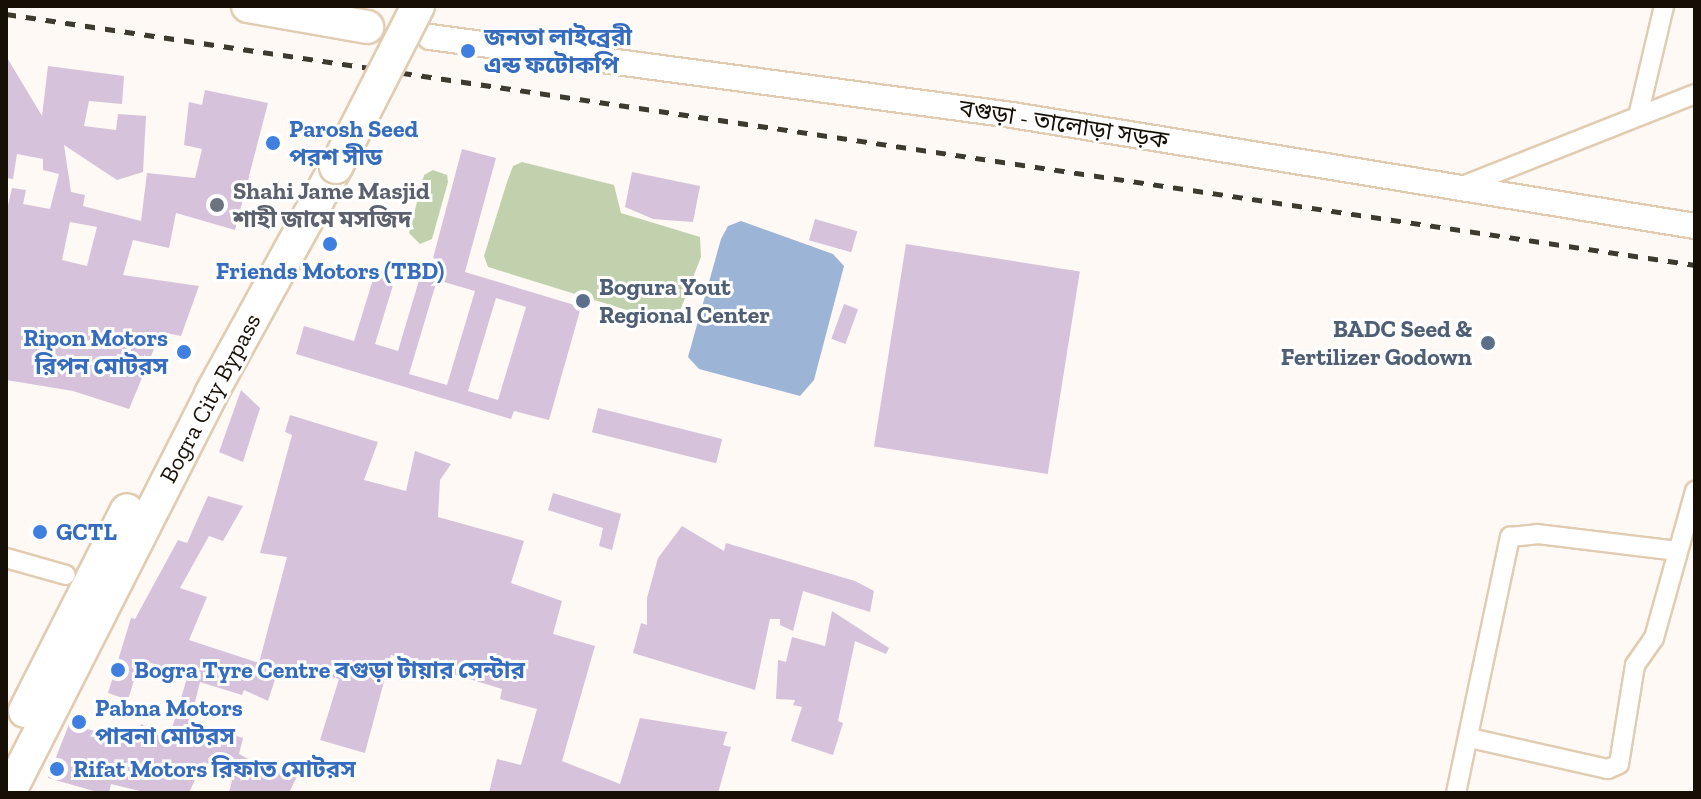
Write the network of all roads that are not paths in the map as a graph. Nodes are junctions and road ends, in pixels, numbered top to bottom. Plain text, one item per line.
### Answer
1 (248, 6) edge
2 (397, 6) edge
3 (418, 6) edge
4 (1664, 6) edge
5 (367, 27) dead end
6 (430, 37) dead end
7 (1695, 94) edge
8 (1639, 112) junction
9 (1460, 187) junction
10 (1695, 226) edge
11 (1695, 491) edge
12 (1677, 551) junction
13 (6, 558) edge
14 (66, 575) dead end
15 (1470, 738) junction
16 (6, 750) edge
17 (9, 793) edge
18 (1456, 793) edge

1 - 5 highway
2 - 16 highway, Bogra City Bypass
3 - 17 highway, Bogra City Bypass, bridge
4 - 8 street
6 - 9 street, বগুড়া - তালোড়া সড়ক
7 - 8 street
8 - 9 street
9 - 10 street, বগুড়া - তালোড়া সড়ক
11 - 12 street
12 - 15 street
12 - 15 street
13 - 14 street
15 - 18 street

